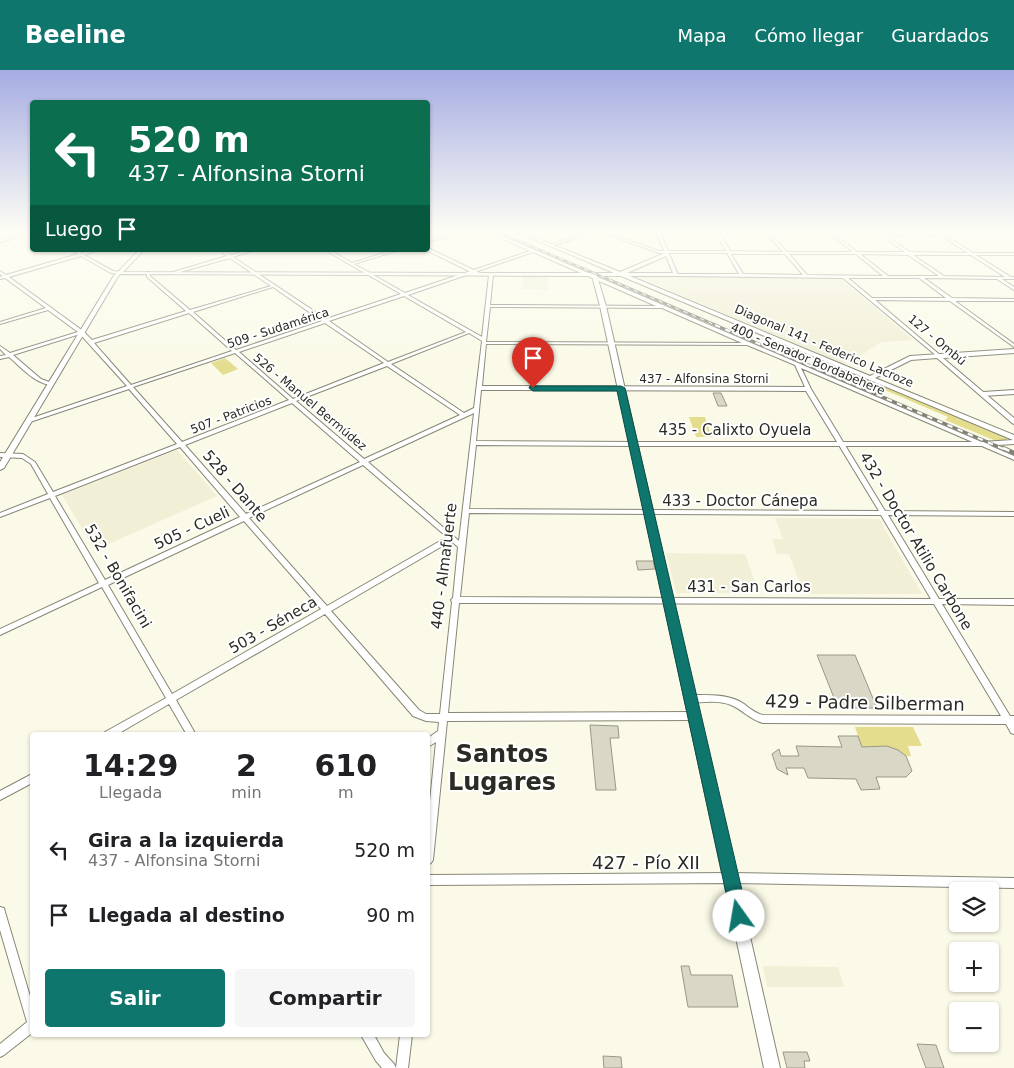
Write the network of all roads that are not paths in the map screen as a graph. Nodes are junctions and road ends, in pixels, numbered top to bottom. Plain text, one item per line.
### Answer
1 (6, 276) edge
2 (594, 276) edge
3 (117, 277) edge
4 (149, 277) edge
5 (259, 277) edge
6 (373, 277) edge
7 (461, 277) edge
8 (491, 277) edge
9 (595, 277) edge
10 (626, 277) edge
11 (829, 277) edge
12 (846, 277) junction
13 (887, 277) joint
14 (920, 277) junction
15 (944, 277) joint
16 (997, 278) junction
17 (1012, 278) edge
18 (274, 286) junction
19 (1014, 289) edge
20 (406, 296) junction
21 (872, 299) junction
22 (952, 300) junction
23 (1014, 300) edge
24 (488, 306) junction
25 (603, 306) junction
26 (664, 307) junction
27 (49, 308) junction
28 (189, 312) junction
29 (326, 322) junction
30 (0, 323) edge
31 (81, 332) junction
32 (470, 332) junction
33 (90, 342) junction
34 (484, 342) junction
35 (611, 344) junction
36 (748, 344) junction
37 (1014, 346) edge
38 (0, 347) edge
39 (1014, 351) edge
40 (236, 352) junction
41 (10, 355) junction
42 (938, 356) junction
43 (0, 358) edge
44 (387, 364) junction
45 (797, 365) junction
46 (870, 378) junction
47 (50, 384) junction
48 (132, 388) junction
49 (480, 388) junction
50 (621, 388) junction
51 (808, 389) junction
52 (1014, 392) edge
53 (983, 394) junction
54 (293, 401) junction
55 (477, 409) junction
56 (463, 416) junction
57 (28, 421) junction
58 (1014, 422) edge
59 (1014, 438) edge
60 (1014, 442) edge
61 (473, 443) junction
62 (633, 444) junction
63 (841, 444) junction
64 (981, 444) junction
65 (182, 445) junction
66 (4, 455) edge
67 (1014, 458) edge
68 (363, 461) junction
69 (0, 468) edge
70 (52, 495) junction
71 (466, 511) junction
72 (648, 514) junction
73 (884, 514) junction
74 (1014, 514) edge
75 (0, 515) edge
76 (245, 517) junction
77 (451, 538) junction
78 (461, 546) junction
79 (103, 584) junction
80 (455, 600) junction
81 (668, 600) junction
82 (936, 602) junction
83 (1014, 602) edge
84 (327, 610) junction
85 (0, 632) edge
86 (171, 699) junction
87 (691, 699) junction
88 (694, 716) junction
89 (443, 719) junction
90 (1011, 720) edge
91 (1014, 730) edge
92 (113, 732) edge
93 (190, 732) edge
94 (441, 733) junction
95 (430, 741) edge
96 (30, 779) edge
97 (0, 796) edge
98 (430, 840) edge
99 (731, 878) junction
100 (430, 880) edge
101 (1014, 883) edge
102 (0, 912) edge
103 (30, 1013) edge
104 (30, 1028) edge
105 (368, 1037) edge
106 (406, 1037) edge
107 (0, 1051) edge
108 (390, 1068) edge
109 (402, 1068) edge
110 (772, 1068) edge

1 - 27 street, 528 - Dante
2 - 25 street
3 - 31 street
4 - 28 street, 526 - Manuel Bermúdez
5 - 18 street
6 - 20 street
7 - 20 street, 509 - Sudamérica
8 - 24 street, 440 - Almafuerte
9 - 26 street, 400 - Senador Bordabehere
10 - 46 street, Diagonal 141 - Federico Lacroze
11 - 12 street
12 - 13 street
12 - 21 street, 127 - Ombú
13 - 14 street
14 - 15 street
14 - 22 street
15 - 16 street
16 - 17 street
16 - 19 street
18 - 28 street
18 - 29 street
20 - 29 street, 509 - Sudamérica
20 - 32 street
21 - 22 street
21 - 42 street, 127 - Ombú
22 - 23 street
22 - 37 street
24 - 25 street
24 - 34 street, 440 - Almafuerte
25 - 26 street
25 - 35 street
26 - 36 street, 400 - Senador Bordabehere
27 - 30 street
27 - 31 street, 528 - Dante
28 - 33 street
28 - 40 street, 526 - Manuel Bermúdez
29 - 40 street, 509 - Sudamérica
29 - 44 street
31 - 33 street, 528 - Dante
31 - 41 street
31 - 47 street
32 - 34 street
32 - 44 street, 507 - Patricios
33 - 48 street, 528 - Dante
34 - 35 street
34 - 49 street, 440 - Almafuerte
35 - 36 street
35 - 50 street
36 - 45 street, 400 - Senador Bordabehere
38 - 41 street
39 - 42 street
40 - 48 street, 509 - Sudamérica
40 - 54 street, 526 - Manuel Bermúdez
41 - 43 street
41 - 47 street
42 - 46 street
42 - 53 street, 127 - Ombú
44 - 54 street, 507 - Patricios
44 - 56 street
45 - 51 street, 432 - Doctor Atilio Carbone
45 - 64 street, 400 - Senador Bordabehere
46 - 59 street, Diagonal 141 - Federico Lacroze
47 - 57 street
48 - 57 street, 509 - Sudamérica
48 - 65 street, 528 - Dante
49 - 50 street, 437 - Alfonsina Storni
49 - 55 street, 440 - Almafuerte
50 - 51 street, 437 - Alfonsina Storni
50 - 62 street
51 - 63 street, 432 - Doctor Atilio Carbone
52 - 53 street
53 - 58 street, 127 - Ombú
54 - 65 street, 507 - Patricios
54 - 68 street, 526 - Manuel Bermúdez
55 - 56 street, 505 - Cueli
55 - 61 street, 440 - Almafuerte
56 - 68 street, 505 - Cueli
57 - 66 street
60 - 64 street, 435 - Calixto Oyuela
61 - 62 street, 435 - Calixto Oyuela
61 - 71 street, 440 - Almafuerte
62 - 63 street, 435 - Calixto Oyuela
62 - 72 street
63 - 64 street, 435 - Calixto Oyuela
63 - 73 street, 432 - Doctor Atilio Carbone
64 - 67 street, 400 - Senador Bordabehere
65 - 70 street, 507 - Patricios
65 - 76 street, 528 - Dante
66 - 69 street
66 - 70 street, 532 - Bonifacini
68 - 76 street, 505 - Cueli
68 - 77 street, 526 - Manuel Bermúdez
70 - 75 street, 507 - Patricios
70 - 79 street, 532 - Bonifacini
71 - 72 street, 433 - Doctor Cánepa
71 - 78 street, 440 - Almafuerte
72 - 73 street, 433 - Doctor Cánepa
72 - 81 street
73 - 74 street, 433 - Doctor Cánepa
73 - 82 street, 432 - Doctor Atilio Carbone
76 - 79 street, 505 - Cueli
76 - 84 street, 528 - Dante
77 - 78 street, 526 - Manuel Bermúdez
77 - 84 street, 503 - Séneca
78 - 80 street, 440 - Almafuerte
79 - 85 street, 505 - Cueli
79 - 86 street, 532 - Bonifacini
80 - 81 street, 431 - San Carlos
80 - 89 street, 440 - Almafuerte
81 - 82 street, 431 - San Carlos
81 - 87 street
82 - 83 street, 431 - San Carlos
82 - 90 street, 432 - Doctor Atilio Carbone
84 - 86 street, 503 - Séneca
84 - 89 street, 528 - Dante
86 - 92 street, 503 - Séneca
86 - 93 street, 532 - Bonifacini
87 - 88 street
87 - 90 street, 429 - Padre Silberman
88 - 89 street
88 - 99 street
89 - 94 street, 440 - Almafuerte
90 - 91 street, 432 - Doctor Atilio Carbone
94 - 95 street
94 - 98 street, 440 - Almafuerte
96 - 97 street
99 - 100 street, 427 - Pío XII
99 - 101 street, 427 - Pío XII
99 - 110 street
102 - 103 street
104 - 107 street
105 - 108 street
106 - 109 street

